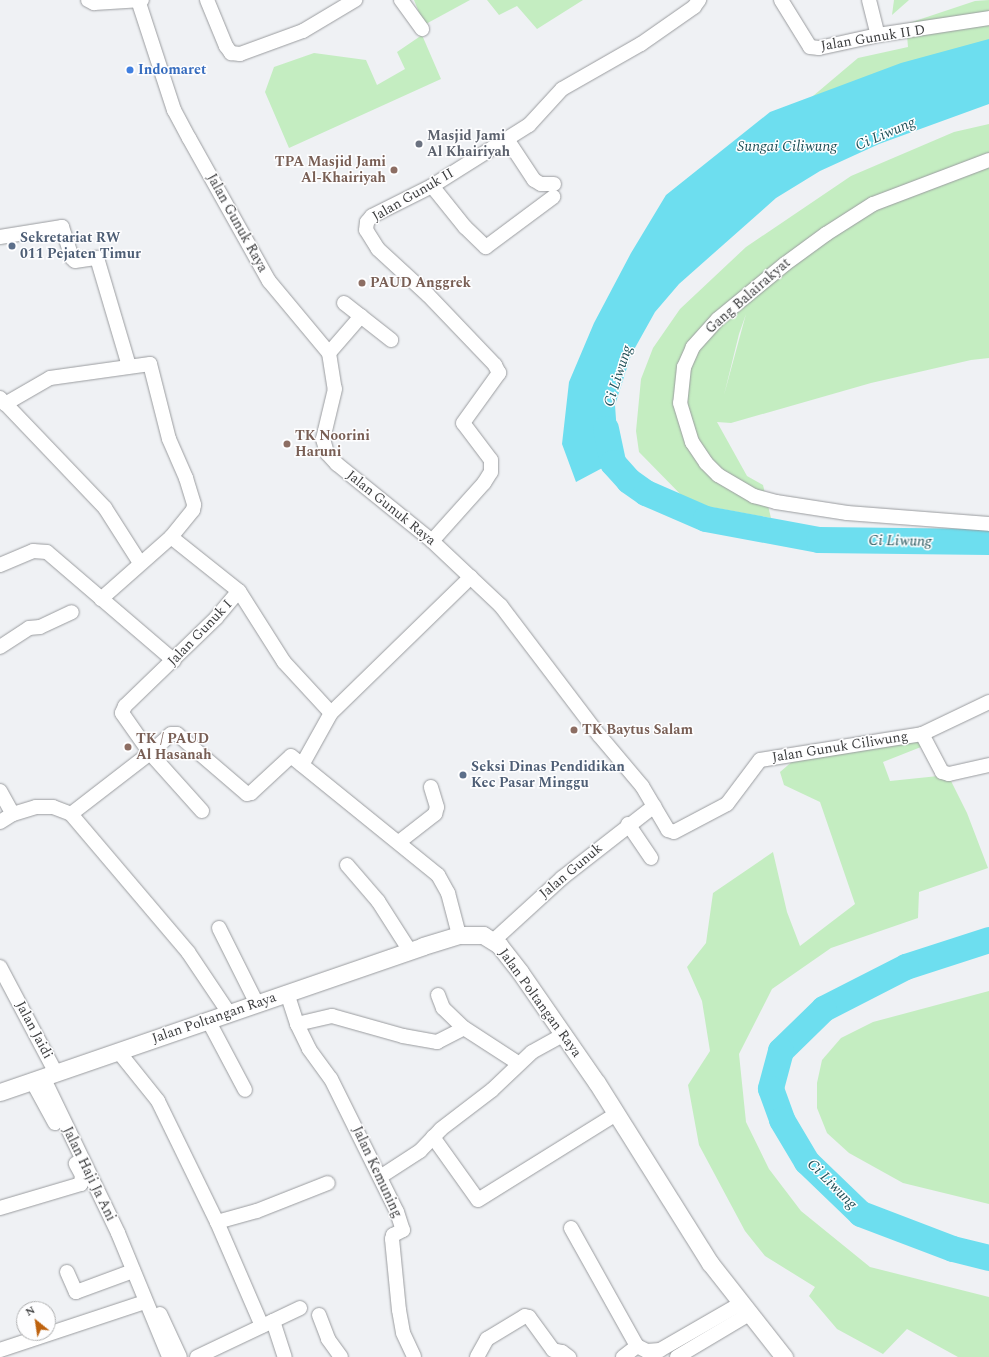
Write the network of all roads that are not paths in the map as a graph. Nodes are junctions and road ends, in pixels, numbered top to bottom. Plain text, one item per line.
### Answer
1 (88, 0) edge
2 (140, 0) edge
3 (207, 0) edge
4 (355, 0) edge
5 (401, 0) edge
6 (699, 0) edge
7 (781, 0) edge
8 (869, 0) edge
9 (989, 18) edge
10 (422, 29) dead end
11 (878, 35) junction
12 (507, 139) junction
13 (989, 160) edge
14 (432, 186) junction
15 (0, 238) edge
16 (344, 303) dead end
17 (361, 316) junction
18 (392, 340) dead end
19 (329, 353) junction
20 (130, 366) junction
21 (2, 401) edge
22 (989, 524) edge
23 (171, 537) junction
24 (432, 541) junction
25 (140, 563) junction
26 (0, 565) edge
27 (471, 577) junction
28 (239, 591) junction
29 (101, 599) junction
30 (72, 612) dead end
31 (0, 647) edge
32 (174, 660) junction
33 (989, 702) edge
34 (331, 713) junction
35 (922, 734) junction
36 (150, 753) junction
37 (302, 765) junction
38 (989, 765) edge
39 (431, 787) dead end
40 (0, 791) edge
41 (654, 806) junction
42 (202, 811) dead end
43 (13, 814) junction
44 (71, 814) junction
45 (0, 822) edge
46 (628, 824) junction
47 (399, 842) junction
48 (651, 858) dead end
49 (347, 865) dead end
50 (219, 928) dead end
51 (460, 935) junction
52 (492, 941) junction
53 (410, 951) junction
54 (0, 967) edge
55 (287, 993) junction
56 (438, 994) dead end
57 (257, 1004) junction
58 (229, 1013) junction
59 (208, 1020) junction
60 (296, 1024) junction
61 (464, 1028) junction
62 (564, 1034) junction
63 (118, 1051) junction
64 (518, 1063) junction
65 (44, 1077) junction
66 (245, 1090) dead end
67 (0, 1092) edge
68 (616, 1114) junction
69 (433, 1137) junction
70 (380, 1176) junction
71 (328, 1183) dead end
72 (0, 1208) edge
73 (217, 1222) junction
74 (571, 1228) dead end
75 (133, 1271) junction
76 (67, 1272) dead end
77 (151, 1304) junction
78 (300, 1308) dead end
79 (744, 1309) junction
80 (319, 1315) dead end
81 (267, 1324) junction
82 (637, 1346) junction
83 (0, 1350) edge
84 (479, 1356) edge
85 (169, 1357) edge
86 (180, 1357) edge
87 (197, 1357) edge
88 (285, 1357) edge
89 (341, 1357) edge
90 (414, 1357) edge
91 (569, 1357) edge
92 (623, 1357) edge
93 (677, 1357) edge
94 (784, 1357) edge

1 - 2 street, Jalan Gunuk Raya
2 - 19 street, Jalan Gunuk Raya
3 - 4 street
5 - 10 street
6 - 12 street, Jalan Gunuk II
7 - 11 street, Jalan Gunuk II D
8 - 11 street
9 - 11 street, Jalan Gunuk II D
12 - 14 street, Jalan Gunuk II
12 - 14 street
13 - 22 street, Gang Balairakyat
14 - 24 street, Jalan Gunuk II
15 - 20 street
16 - 17 street
17 - 18 street
17 - 19 street
19 - 24 street, Jalan Gunuk Raya
20 - 21 street
20 - 23 street
21 - 25 street
23 - 25 street
23 - 28 street
24 - 27 street, Jalan Gunuk Raya
25 - 29 street
26 - 29 street
27 - 34 street
27 - 41 street, Jalan Gunuk Raya
28 - 32 street, Jalan Gunuk I
28 - 34 street, Jalan Gunuk I
29 - 32 street
30 - 31 street
32 - 36 street, Jalan Gunuk I
33 - 35 street, Jalan Gunuk Ciliwung
34 - 37 street
35 - 38 street
35 - 41 street, Jalan Gunuk Ciliwung
36 - 37 street
36 - 42 street
36 - 44 street
37 - 47 street
39 - 47 street
40 - 43 street
41 - 46 street, Jalan Gunuk
43 - 44 street
43 - 45 street
44 - 58 street
46 - 48 street
46 - 52 street, Jalan Gunuk
47 - 51 street
49 - 53 street
50 - 57 street
51 - 52 street, Jalan Poltangan Raya
51 - 53 street, Jalan Poltangan Raya
52 - 62 street, Jalan Poltangan Raya
53 - 55 street, Jalan Poltangan Raya
54 - 65 street, Jalan Jaidi
55 - 57 street, Jalan Poltangan Raya
55 - 60 street, Jalan Kemuning
56 - 61 street
57 - 58 street, Jalan Poltangan Raya
58 - 59 street, Jalan Poltangan Raya
59 - 63 street, Jalan Poltangan Raya
59 - 66 street
60 - 61 street
60 - 70 street, Jalan Kemuning
61 - 64 street
62 - 64 street
62 - 68 street, Jalan Poltangan Raya
63 - 65 street, Jalan Poltangan Raya
63 - 73 street
64 - 69 street
65 - 67 street, Jalan Poltangan Raya
65 - 72 street
65 - 75 street, Jalan Haji Ja Ani
68 - 69 street
68 - 79 street, Jalan Poltangan Raya
69 - 70 street
70 - 90 street, Jalan Kemuning
71 - 73 street
73 - 81 street
74 - 82 street
75 - 76 street
75 - 77 street, Jalan Haji Ja Ani
77 - 83 street
77 - 85 street, Jalan Haji Ja Ani
77 - 86 street
78 - 81 street
79 - 82 street
79 - 93 street
79 - 94 street, Jalan Poltangan Raya
80 - 89 street
81 - 87 street
81 - 88 street
82 - 92 street
84 - 91 street

